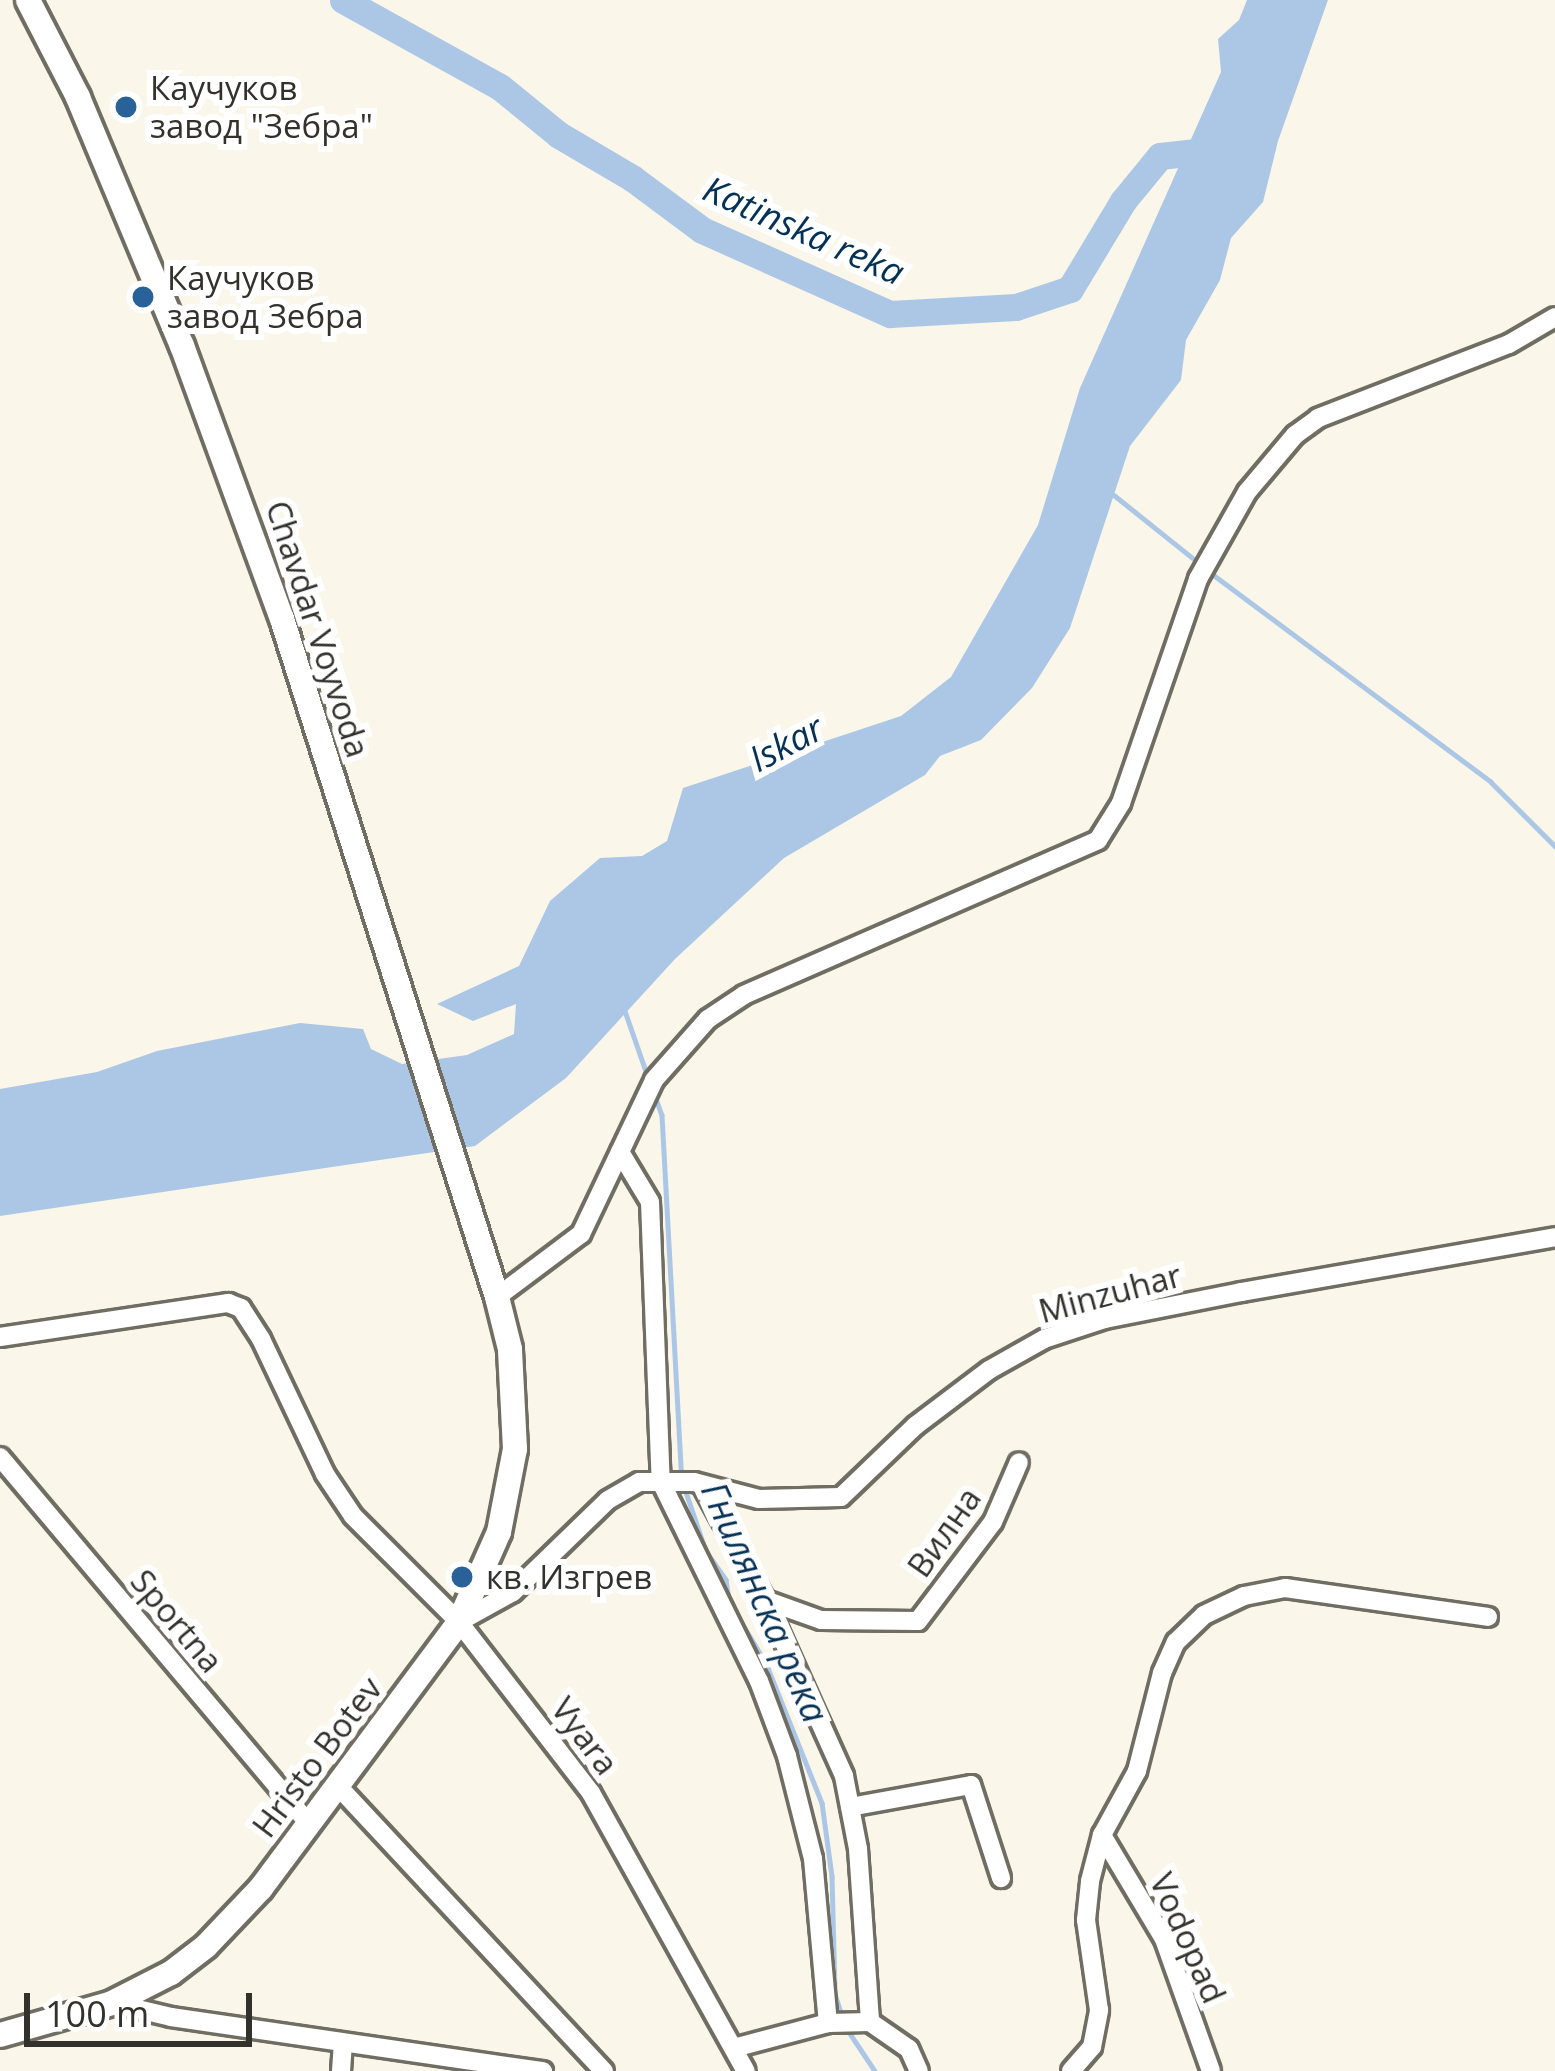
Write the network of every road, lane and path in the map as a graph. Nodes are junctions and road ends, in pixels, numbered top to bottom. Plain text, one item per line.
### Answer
1 (28, 0) edge
2 (1555, 317) edge
3 (620, 1152) junction
4 (1555, 1237) edge
5 (497, 1297) junction
6 (0, 1336) edge
7 (0, 1457) edge
8 (1019, 1462) dead end
9 (665, 1482) junction
10 (698, 1484) junction
11 (765, 1600) junction
12 (1488, 1617) dead end
13 (459, 1622) junction
14 (336, 1784) junction
15 (850, 1807) junction
16 (309, 1824) junction
17 (1102, 1834) junction
18 (1001, 1878) dead end
19 (112, 2002) junction
20 (864, 2021) junction
21 (832, 2023) junction
22 (0, 2035) edge
23 (343, 2044) junction
24 (734, 2048) junction
25 (341, 2071) edge
26 (543, 2071) edge
27 (604, 2071) edge
28 (746, 2071) edge
29 (919, 2071) edge
30 (1071, 2071) edge
31 (1211, 2071) edge

1 - 5 street, Chavdar Voyvoda
2 - 3 street
3 - 5 street
3 - 9 street
4 - 10 street, Minzuhar
5 - 13 street, Chavdar Voyvoda
6 - 13 street, Vyara
7 - 16 street, Sportna
8 - 11 street, Вилна
9 - 10 street, Minzuhar
9 - 13 street, Hristo Botev
9 - 21 street
10 - 11 street
11 - 15 street
12 - 17 street
13 - 14 street, Hristo Botev
13 - 24 street, Vyara
14 - 16 street, Hristo Botev
14 - 27 street
15 - 18 street
15 - 20 street
16 - 19 street, Hristo Botev
17 - 30 street
17 - 31 street, Vodopad
19 - 22 street, Hristo Botev
19 - 23 street
20 - 21 street
20 - 29 street
21 - 24 street
23 - 25 street
23 - 26 street
24 - 28 street, Vyara

